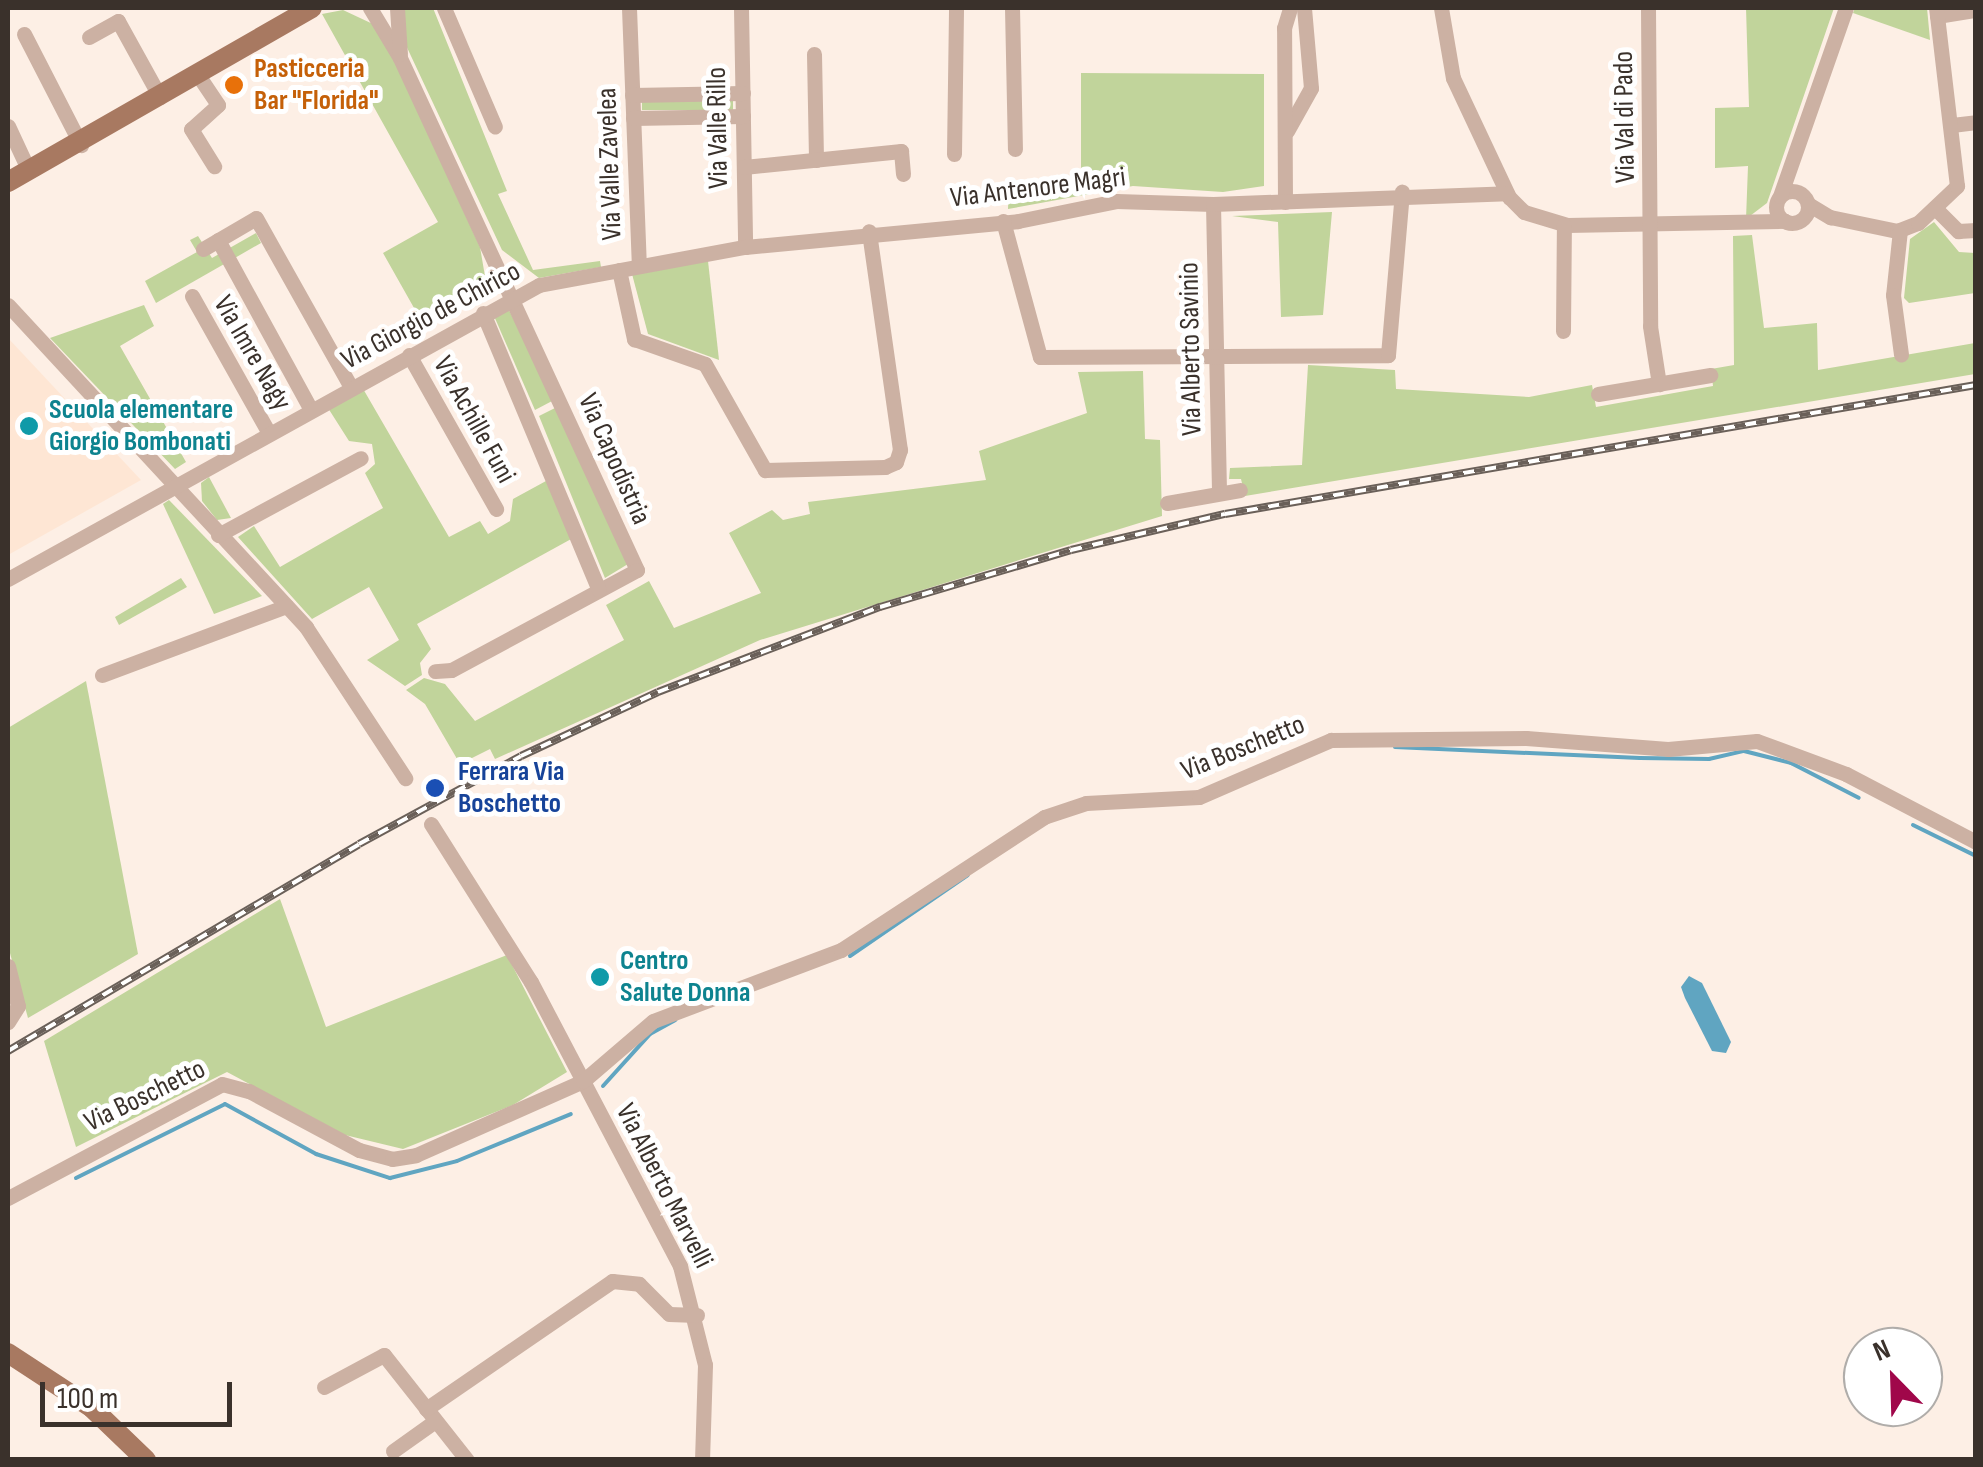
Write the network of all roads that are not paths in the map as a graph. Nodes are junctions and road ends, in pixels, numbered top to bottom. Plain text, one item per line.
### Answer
1 (331, 8) edge
2 (370, 8) edge
3 (397, 8) edge
4 (444, 8) edge
5 (629, 8) edge
6 (741, 8) edge
7 (956, 8) edge
8 (1012, 8) edge
9 (1290, 8) edge
10 (1304, 8) edge
11 (1441, 8) edge
12 (1648, 8) edge
13 (1846, 8) edge
14 (1976, 10) edge
15 (307, 11) edge
16 (1937, 12) edge
17 (24, 34) dead end
18 (89, 36) dead end
19 (1284, 49) junction
20 (1310, 49) junction
21 (814, 54) dead end
22 (400, 58) junction
23 (198, 76) junction
24 (743, 93) junction
25 (632, 95) junction
26 (160, 98) junction
27 (743, 116) junction
28 (633, 118) junction
29 (1976, 122) edge
30 (8, 126) edge
31 (1952, 126) junction
32 (495, 127) dead end
33 (1285, 134) junction
34 (81, 145) junction
35 (1015, 148) dead end
36 (954, 154) dead end
37 (816, 160) junction
38 (1793, 160) junction
39 (214, 166) dead end
40 (744, 167) junction
41 (30, 171) junction
42 (903, 174) dead end
43 (8, 182) edge
44 (1402, 192) junction
45 (1507, 192) junction
46 (1804, 198) junction
47 (1285, 202) junction
48 (1213, 204) junction
49 (1935, 208) junction
50 (1785, 211) junction
51 (1830, 217) junction
52 (1003, 222) junction
53 (1564, 225) junction
54 (1652, 225) junction
55 (1900, 230) junction
56 (1976, 230) edge
57 (869, 231) junction
58 (218, 240) junction
59 (746, 246) junction
60 (202, 248) dead end
61 (638, 266) junction
62 (619, 270) junction
63 (192, 296) dead end
64 (513, 296) junction
65 (8, 306) edge
66 (483, 313) junction
67 (1564, 330) dead end
68 (409, 354) junction
69 (1901, 354) dead end
70 (1217, 357) junction
71 (1710, 375) dead end
72 (1659, 384) junction
73 (351, 388) junction
74 (1598, 394) dead end
75 (311, 410) junction
76 (269, 434) junction
77 (361, 458) dead end
78 (172, 488) junction
79 (1240, 490) dead end
80 (1220, 493) junction
81 (1166, 503) dead end
82 (496, 510) dead end
83 (218, 536) junction
84 (8, 579) edge
85 (599, 590) junction
86 (286, 606) junction
87 (435, 671) dead end
88 (102, 675) dead end
89 (405, 778) dead end
90 (431, 824) dead end
91 (1976, 842) edge
92 (8, 966) edge
93 (8, 1022) edge
94 (583, 1081) junction
95 (8, 1198) edge
96 (697, 1315) junction
97 (8, 1352) edge
98 (324, 1388) dead end
99 (431, 1415) junction
100 (393, 1451) dead end
101 (146, 1460) edge
102 (467, 1460) edge
103 (702, 1460) edge

1 - 15 main road
2 - 22 street, Via Capodistria
3 - 22 street, Via Capodistria
4 - 32 street
5 - 25 street, Via Valle Zavelea
6 - 24 street, Via Valle Rillo
7 - 36 street
8 - 35 street
9 - 19 street
10 - 20 street
11 - 45 street
12 - 54 street, Via Val di Pado
13 - 38 street
14 - 16 street
15 - 23 main road
16 - 31 street
17 - 34 street
18 - 26 street
19 - 20 street
19 - 33 street
20 - 33 street
21 - 37 street
22 - 64 street, Via Capodistria
23 - 26 main road
23 - 39 street
24 - 25 street
24 - 27 street, Via Valle Rillo
25 - 28 street, Via Valle Zavelea
26 - 34 main road
27 - 28 street
27 - 40 street, Via Valle Rillo
28 - 61 street, Via Valle Zavelea
29 - 31 street
30 - 41 street
31 - 49 street
33 - 47 street
34 - 41 main road
37 - 40 street
37 - 42 street
38 - 46 street
38 - 50 street
40 - 59 street, Via Valle Rillo
41 - 43 main road
44 - 45 street, Via Antenore Magri
44 - 47 street, Via Antenore Magri
44 - 70 street
45 - 53 street
46 - 50 street
46 - 50 street
46 - 51 street
47 - 48 street, Via Antenore Magri
48 - 52 street, Via Antenore Magri
48 - 70 street, Via Alberto Savinio
49 - 55 street
49 - 56 street
50 - 51 street
50 - 54 street
51 - 55 street
52 - 57 street, Via Antenore Magri
52 - 70 street
53 - 54 street
53 - 67 street
54 - 72 street, Via Val di Pado
55 - 69 street
57 - 59 street, Via Valle Zavelea
57 - 62 street
58 - 60 street
58 - 73 street
58 - 75 street
59 - 61 street, Via Valle Zavelea
61 - 62 street, Via Giorgio de Chirico
62 - 64 street, Via Giorgio de Chirico
63 - 76 street, Via Imre Nagy
64 - 66 street, Via Giorgio de Chirico
64 - 85 street, Via Capodistria
65 - 78 street
66 - 68 street, Via Giorgio de Chirico
66 - 85 street
68 - 73 street, Via Giorgio de Chirico
68 - 82 street, Via Achille Funi
70 - 80 street, Via Alberto Savinio
71 - 72 street
72 - 74 street
73 - 75 street, Via Giorgio de Chirico
75 - 76 street, Via Giorgio de Chirico
76 - 78 street, Via Giorgio de Chirico
77 - 83 street
78 - 83 street
78 - 84 street, Via Giorgio de Chirico
79 - 80 street
80 - 81 street
83 - 86 street
85 - 87 street, Via Capodistria
86 - 88 street
86 - 89 street
90 - 94 street
91 - 94 street, Via Boschetto
92 - 93 street
94 - 95 street, Via Boschetto
94 - 96 street, Via Alberto Marvelli
96 - 99 street
96 - 103 street, Via Alberto Marvelli
97 - 101 main road
98 - 99 street
99 - 100 street
99 - 102 street

